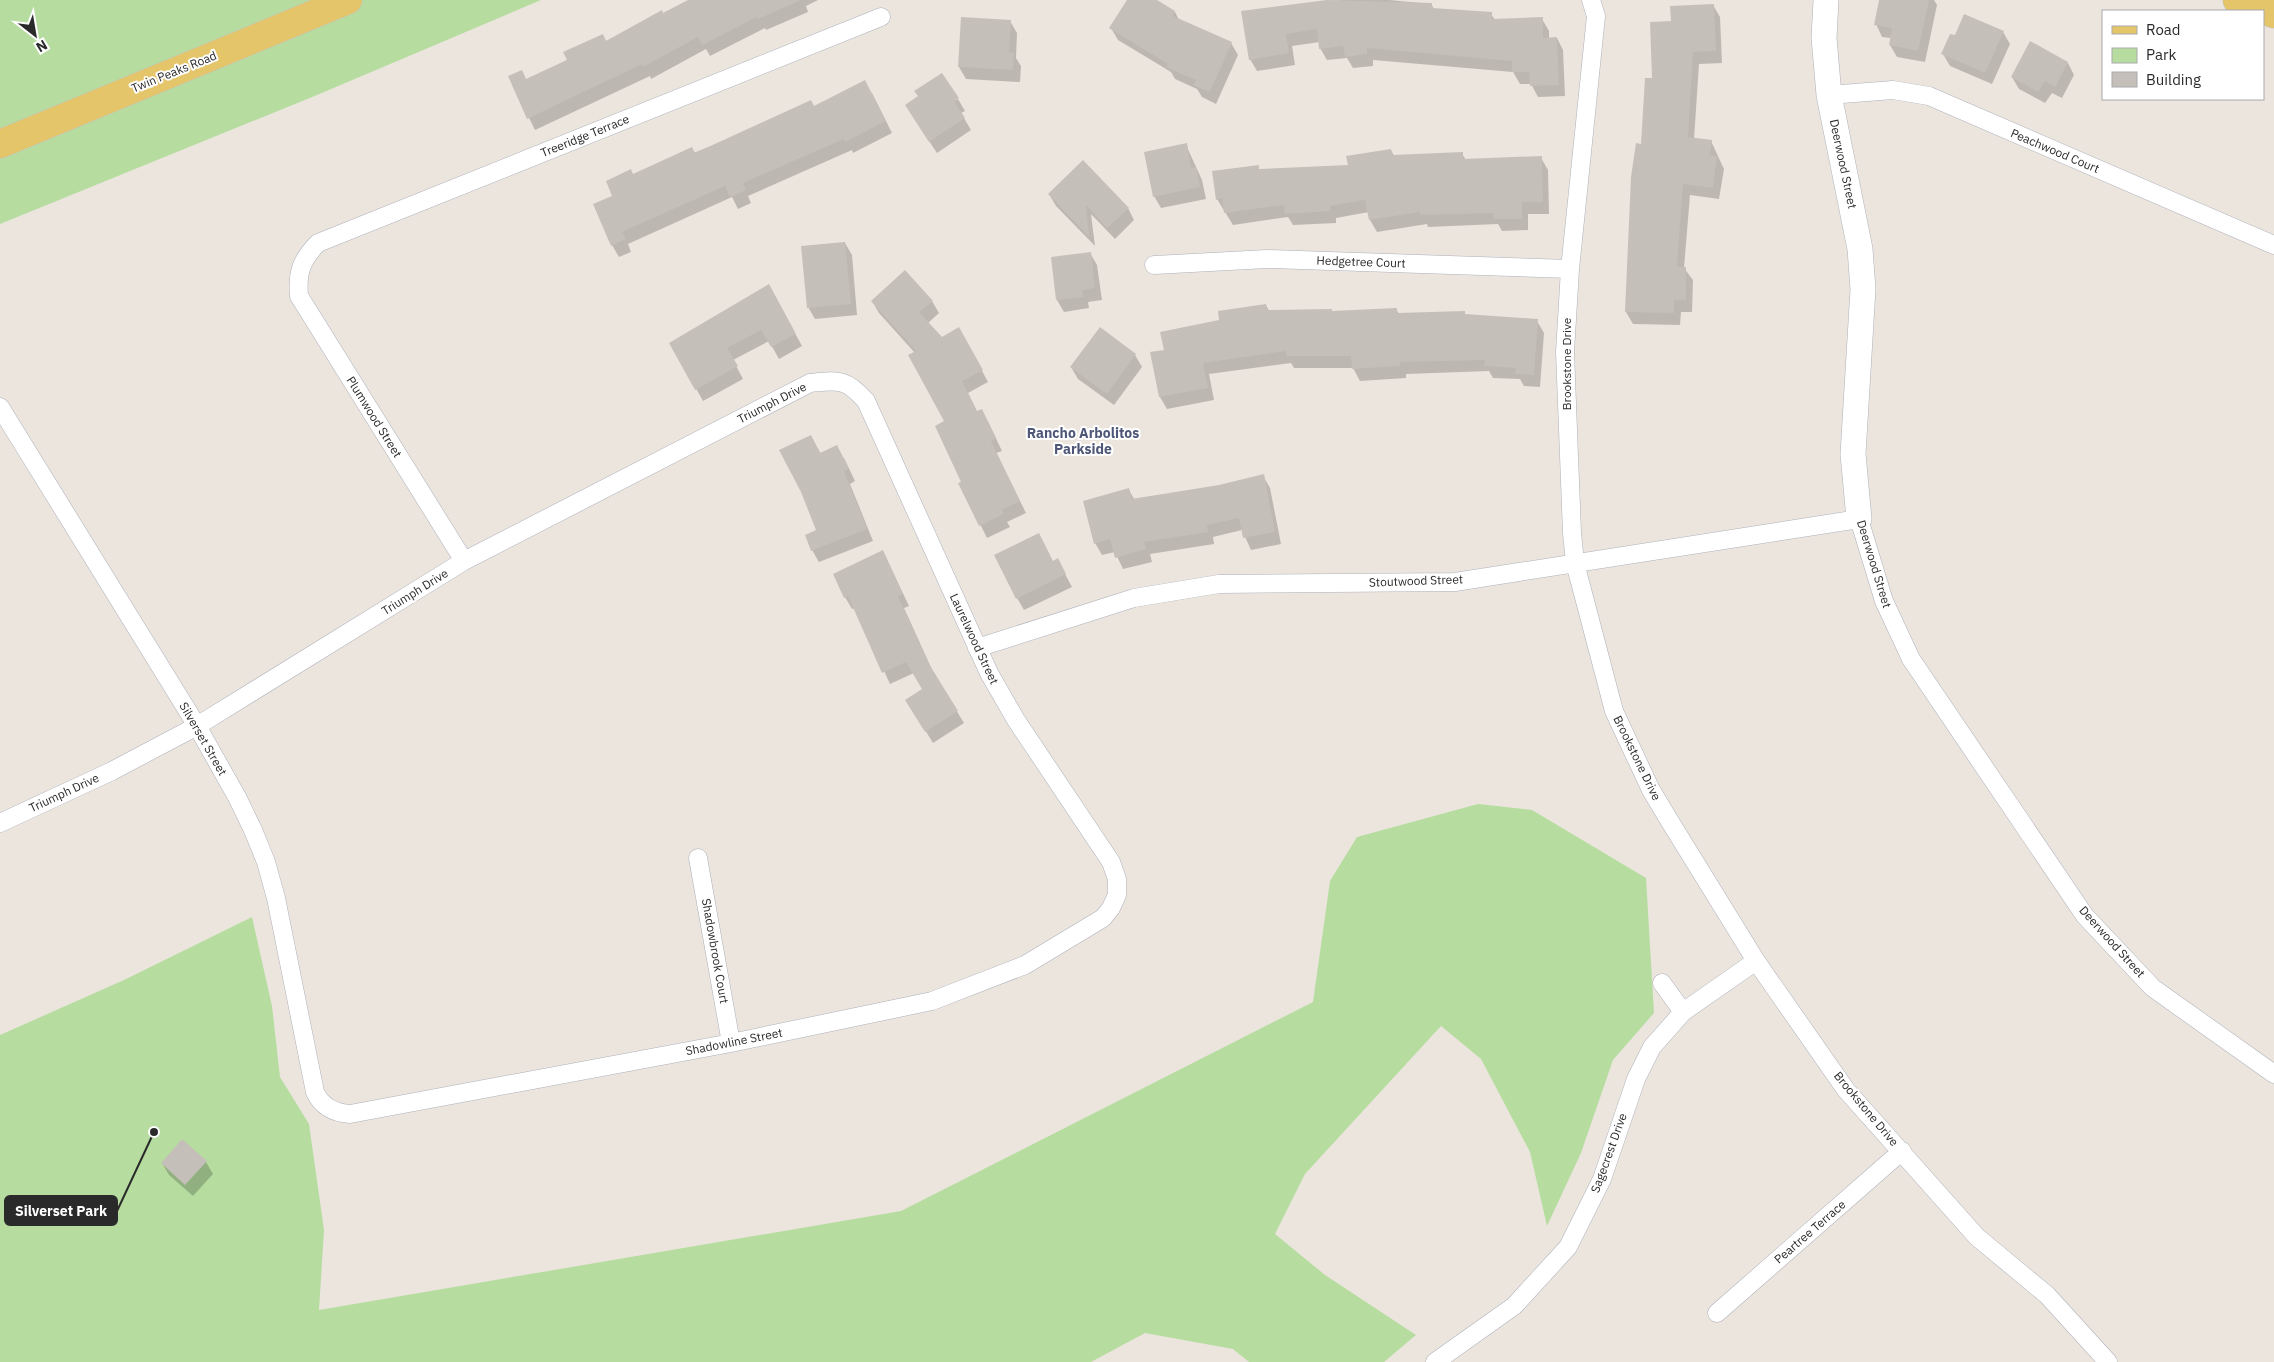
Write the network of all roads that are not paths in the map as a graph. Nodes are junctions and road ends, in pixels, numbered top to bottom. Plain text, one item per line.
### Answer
1 (348, 0) edge
2 (1591, 0) edge
3 (1826, 0) edge
4 (2237, 0) edge
5 (2263, 10) edge
6 (881, 17) dead end
7 (1829, 95) junction
8 (0, 144) edge
9 (2274, 245) edge
10 (1154, 265) dead end
11 (299, 268) joint
12 (1570, 269) junction
13 (838, 380) joint
14 (0, 408) edge
15 (1859, 519) junction
16 (464, 561) junction
17 (1575, 563) junction
18 (977, 648) junction
19 (197, 726) junction
20 (0, 823) edge
21 (698, 858) dead end
22 (1117, 895) joint
23 (1756, 961) junction
24 (1662, 983) dead end
25 (1683, 1012) junction
26 (731, 1043) junction
27 (2274, 1074) edge
28 (323, 1105) joint
29 (1902, 1152) junction
30 (1717, 1312) dead end
31 (1435, 1362) edge
32 (2108, 1362) edge

1 - 8 main road, Twin Peaks Road
2 - 12 street, Brookstone Drive
3 - 7 street, Deerwood Street
4 - 5 main road
6 - 11 street, Treeridge Terrace
7 - 9 street, Peachwood Court
7 - 15 street, Deerwood Street
10 - 12 street, Hedgetree Court
11 - 16 street, Plumwood Street
12 - 17 street, Brookstone Drive
13 - 16 street, Triumph Drive
13 - 18 street, Laurelwood Street
14 - 19 street, Silverset Street
15 - 17 street, Stoutwood Street
15 - 27 street, Deerwood Street
16 - 19 street, Triumph Drive
17 - 18 street, Stoutwood Street
17 - 23 street, Brookstone Drive
18 - 22 street, Laurelwood Street
19 - 20 street, Triumph Drive
19 - 28 street, Silverset Street
21 - 26 street, Shadowbrook Court
22 - 26 street, Shadowline Street
23 - 25 street, Sagecrest Drive
23 - 29 street, Brookstone Drive
24 - 25 street
25 - 31 street, Sagecrest Drive
26 - 28 street, Shadowline Street
29 - 30 street, Peartree Terrace
29 - 32 street, Brookstone Drive

